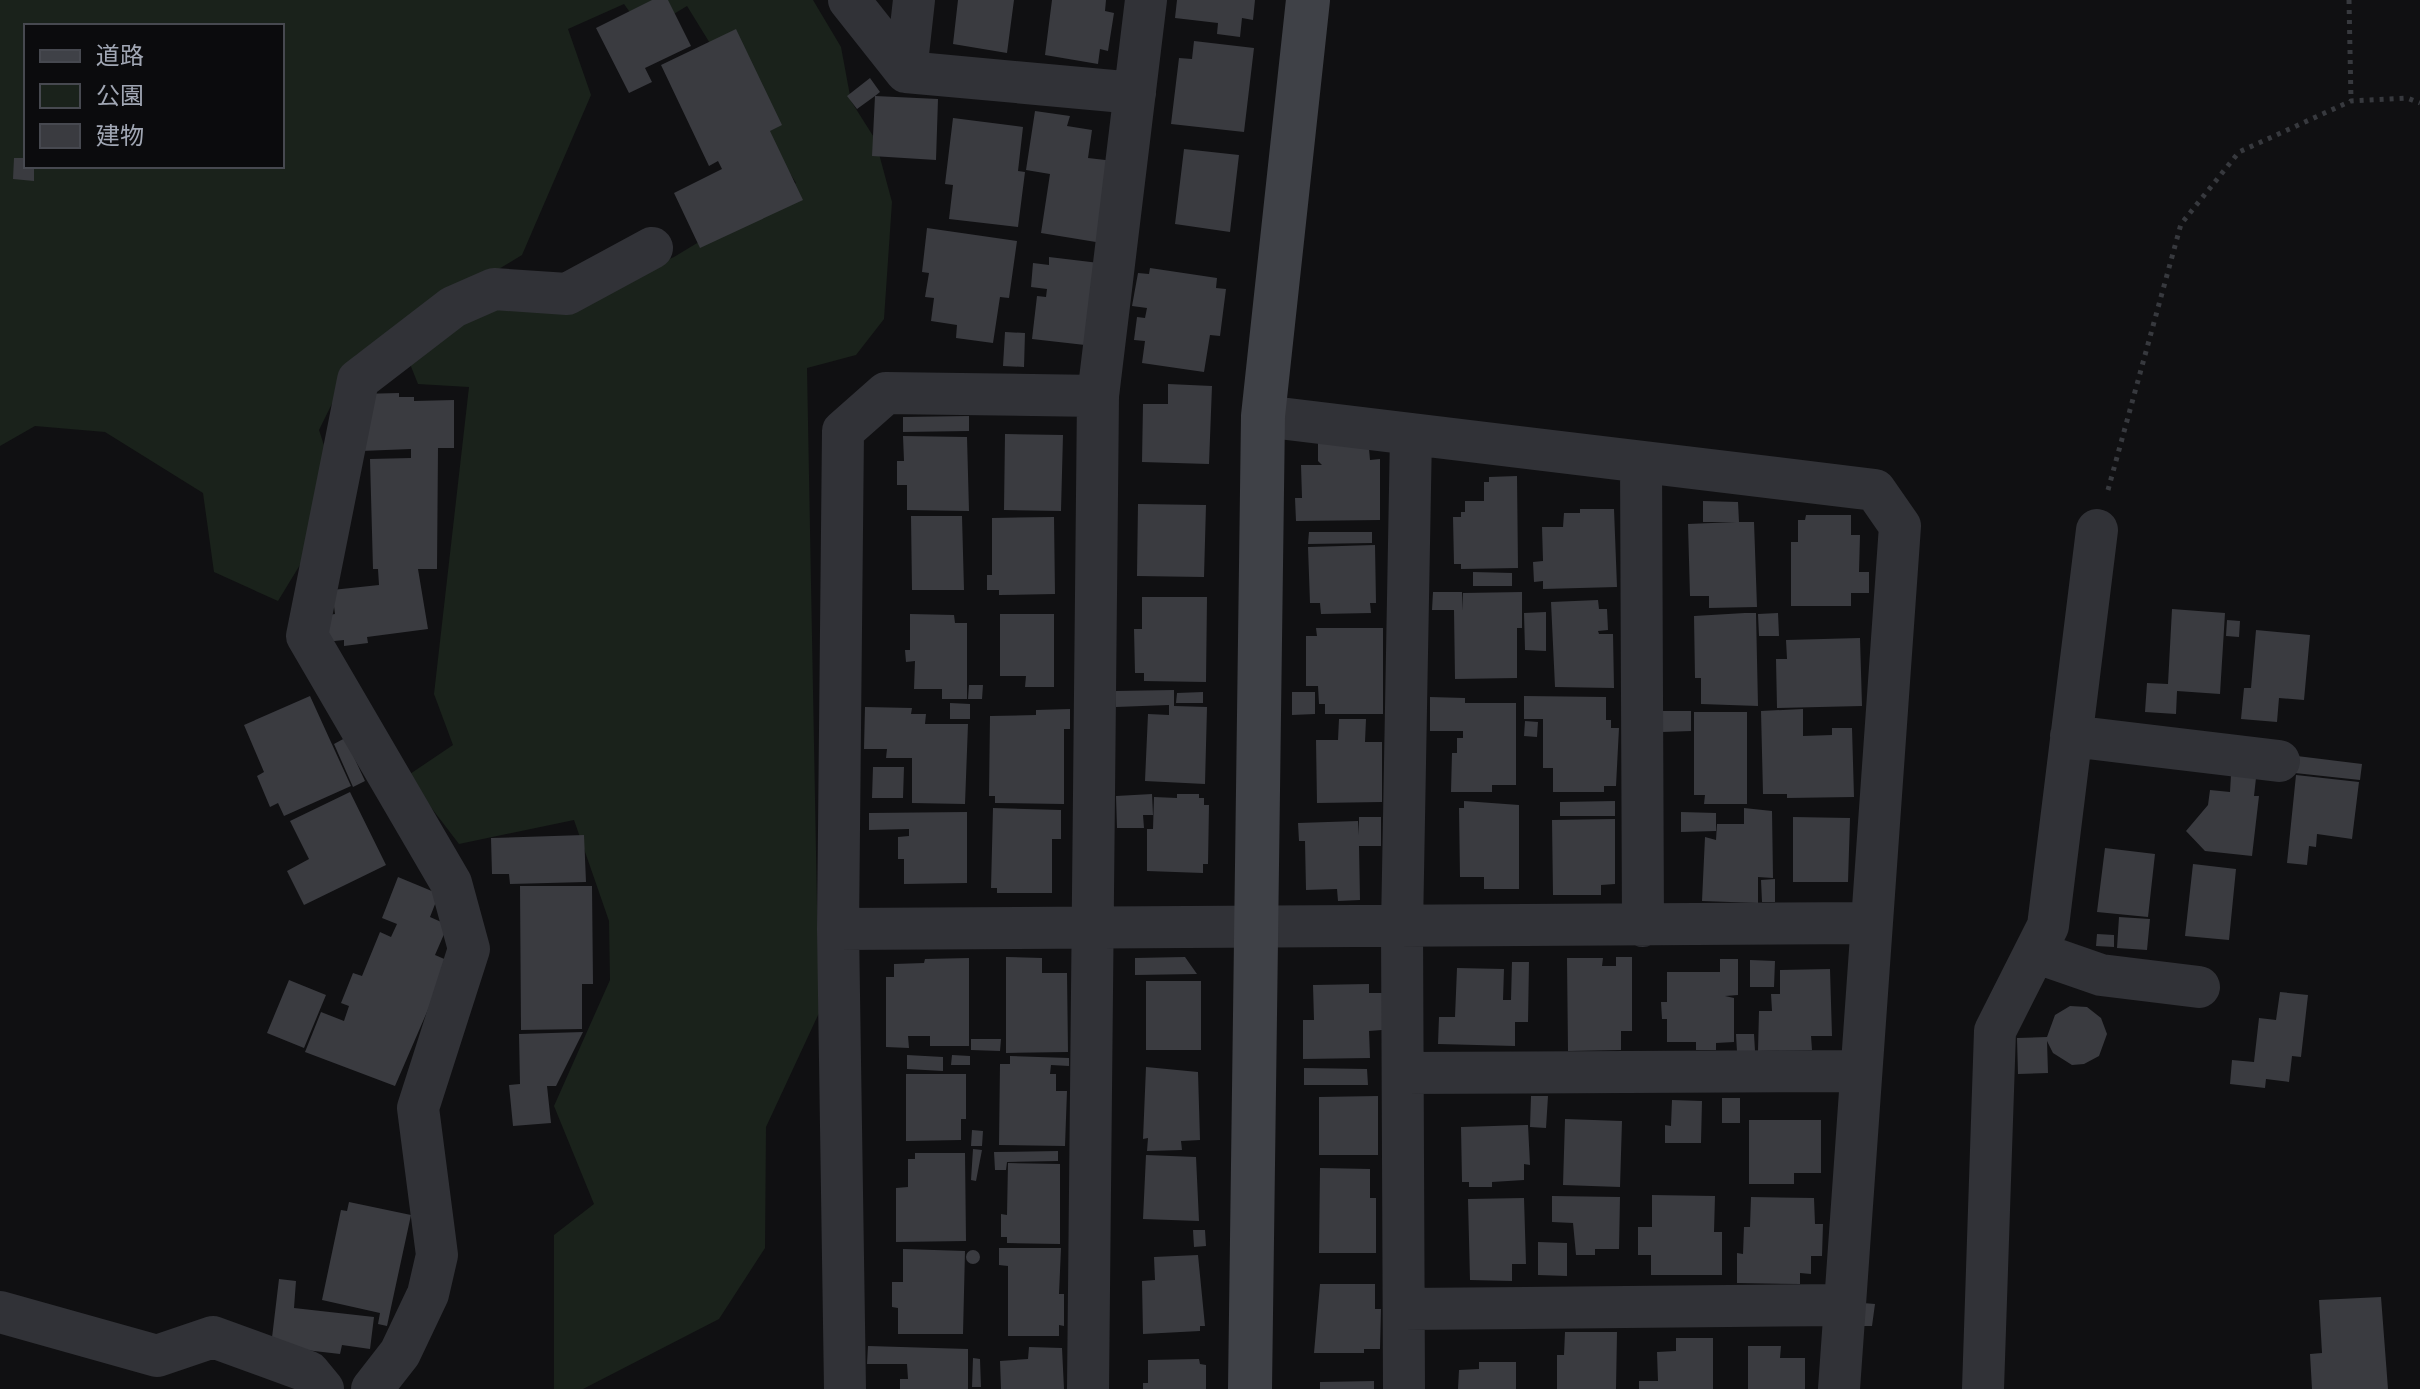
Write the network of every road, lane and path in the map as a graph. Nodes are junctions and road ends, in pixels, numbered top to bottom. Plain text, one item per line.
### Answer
1 (849, 0) edge
2 (914, 0) edge
3 (1146, 0) edge
4 (1308, 0) edge
5 (2349, 0) edge
6 (906, 72) junction
7 (1135, 93) junction
8 (2351, 101) junction
9 (2420, 103) edge
10 (652, 248) dead end
11 (1098, 396) junction
12 (1263, 416) junction
13 (1411, 434) junction
14 (1641, 462) junction
15 (2097, 530) joint
16 (2071, 736) junction
17 (2279, 761) dead end
18 (1872, 923) junction
19 (1643, 926) junction
20 (1402, 928) junction
21 (838, 929) junction
22 (1092, 929) junction
23 (1256, 929) junction
24 (2035, 952) junction
25 (2199, 987) dead end
26 (1861, 1071) junction
27 (1403, 1073) junction
28 (1845, 1305) junction
29 (1404, 1309) junction
30 (0, 1312) edge
31 (323, 1389) edge
32 (372, 1389) edge
33 (845, 1389) edge
34 (1088, 1389) edge
35 (1250, 1389) edge
36 (1404, 1389) edge
37 (1839, 1389) edge
38 (1983, 1389) edge

1 - 6 street
2 - 6 street
3 - 7 street
4 - 12 street
5 - 8 path
6 - 7 street
7 - 11 street
8 - 9 path
8 - 15 path
10 - 32 street
11 - 21 street
11 - 22 street
12 - 13 street
12 - 23 street
13 - 14 street
13 - 20 street
14 - 18 street
14 - 19 street
15 - 16 street
16 - 17 street
16 - 24 street
18 - 19 street
18 - 26 street
19 - 20 street
20 - 23 street
20 - 27 street
21 - 22 street
21 - 33 street
22 - 23 street
22 - 34 street
23 - 35 street
24 - 25 street
24 - 38 street
26 - 27 street
26 - 28 street
27 - 29 street
28 - 29 street
28 - 37 street
29 - 36 street
30 - 31 street

